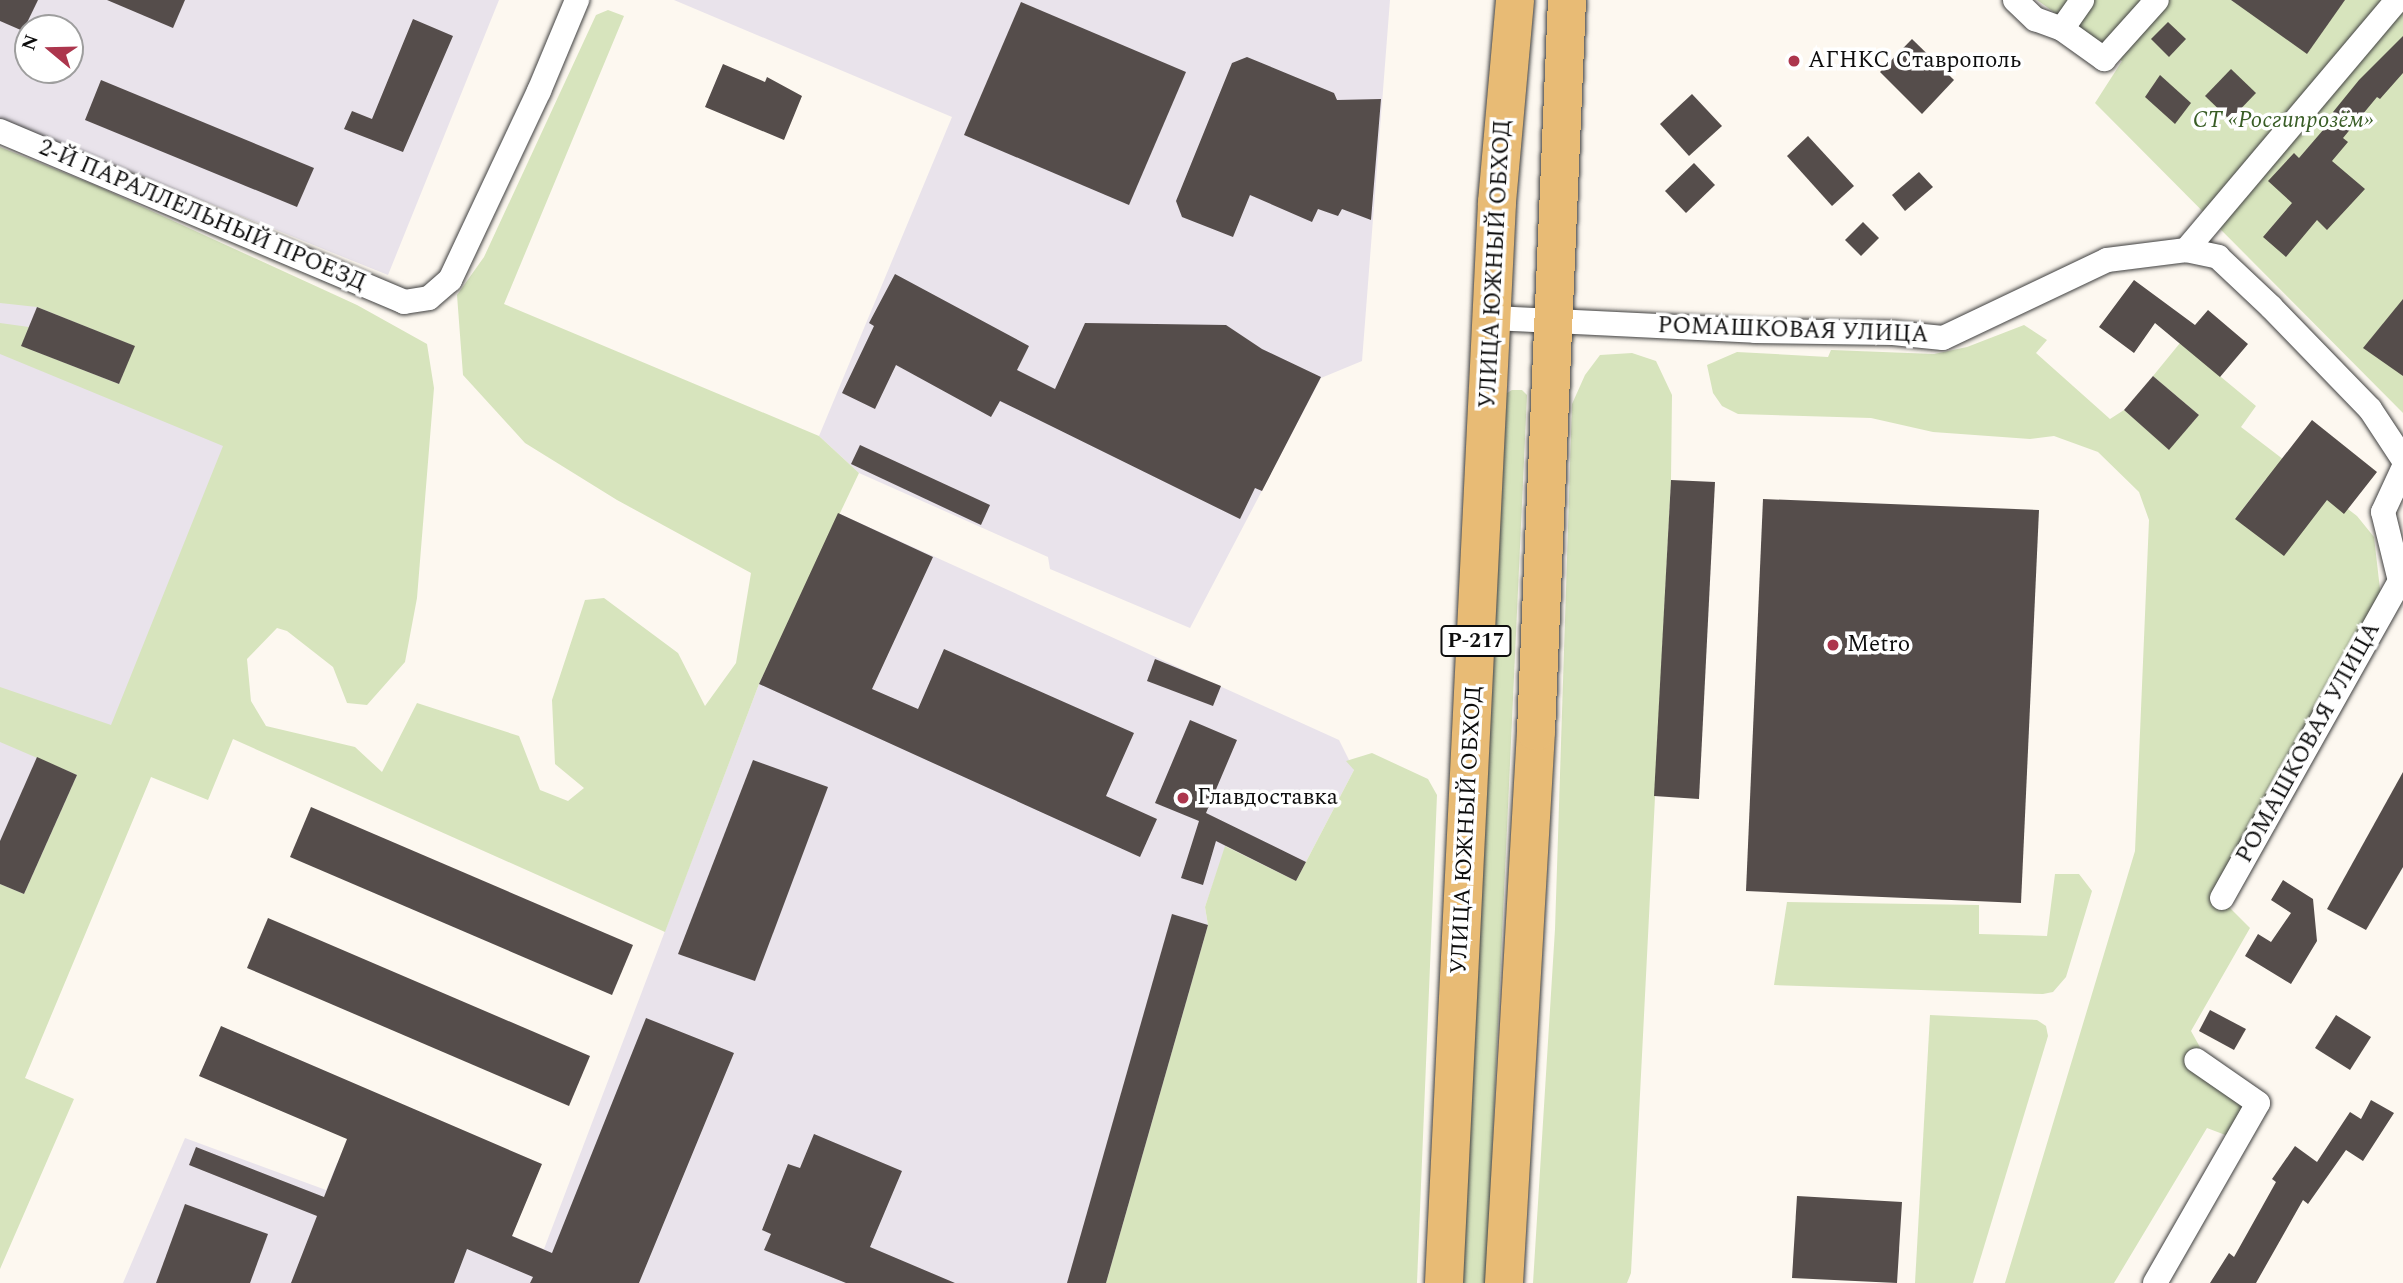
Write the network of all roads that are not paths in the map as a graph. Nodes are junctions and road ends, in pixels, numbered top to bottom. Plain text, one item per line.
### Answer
1 (577, 0) edge
2 (1515, 0) edge
3 (1567, 0) edge
4 (2015, 0) edge
5 (2082, 0) edge
6 (2157, 0) edge
7 (2397, 0) edge
8 (2062, 29) junction
9 (0, 131) edge
10 (2186, 250) junction
11 (1493, 318) junction
12 (1556, 320) junction
13 (2403, 459) edge
14 (2403, 469) edge
15 (2401, 582) edge
16 (2222, 898) dead end
17 (2196, 1060) dead end
18 (1444, 1283) edge
19 (1504, 1283) edge
20 (2155, 1283) edge

1 - 9 street, 2-Й ПАРАЛЛЕЛЬНЫЙ ПРОЕЗД
2 - 11 main road, УЛИЦА ЮЖНЫЙ ОБХОД / Р-217
3 - 12 main road, Р-217
4 - 8 street
5 - 8 street
6 - 8 street
7 - 10 street
10 - 12 street, РОМАШКОВАЯ УЛИЦА
10 - 13 street, РОМАШКОВАЯ УЛИЦА
11 - 12 street, РОМАШКОВАЯ УЛИЦА
11 - 18 main road, УЛИЦА ЮЖНЫЙ ОБХОД / Р-217
12 - 19 main road, Р-217
14 - 15 street, РОМАШКОВАЯ УЛИЦА
15 - 16 street, РОМАШКОВАЯ УЛИЦА
17 - 20 street

